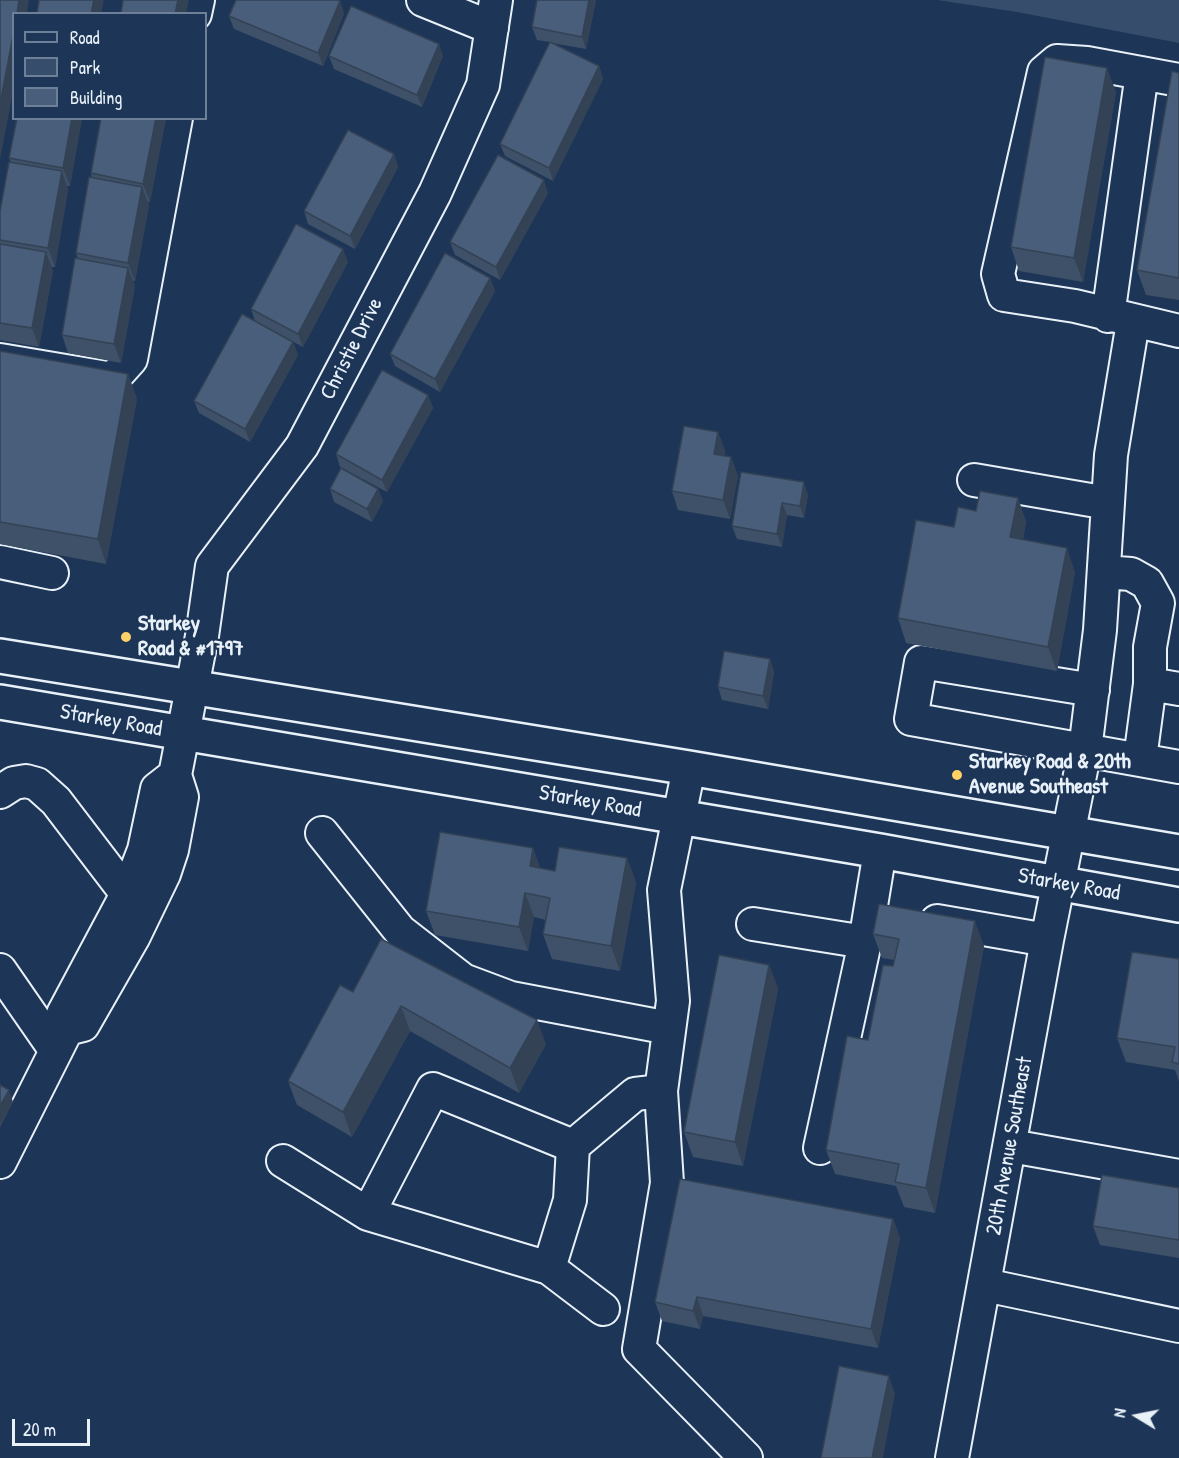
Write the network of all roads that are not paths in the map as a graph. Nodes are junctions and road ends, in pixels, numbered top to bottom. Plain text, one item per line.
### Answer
1 (423, 0) edge
2 (494, 14) edge
3 (1142, 73) junction
4 (1179, 80) edge
5 (176, 120) edge
6 (1121, 319) junction
7 (1179, 331) edge
8 (0, 360) edge
9 (974, 480) dead end
10 (1108, 503) junction
11 (0, 562) edge
12 (1104, 572) junction
13 (52, 573) dead end
14 (1169, 605) edge
15 (0, 656) edge
16 (192, 687) junction
17 (1165, 687) edge
18 (1093, 690) junction
19 (0, 702) edge
20 (182, 734) junction
21 (1085, 750) junction
22 (1140, 759) junction
23 (1179, 767) edge
24 (689, 768) junction
25 (0, 792) edge
26 (679, 817) junction
27 (1067, 833) junction
28 (322, 834) dead end
29 (880, 851) junction
30 (1179, 852) edge
31 (1059, 884) junction
32 (137, 902) junction
33 (1179, 905) edge
34 (891, 913) junction
35 (753, 924) dead end
36 (1047, 940) junction
37 (865, 942) junction
38 (0, 970) edge
39 (669, 1028) junction
40 (62, 1040) junction
41 (661, 1091) junction
42 (573, 1146) junction
43 (1011, 1146) junction
44 (820, 1148) dead end
45 (283, 1161) dead end
46 (0, 1162) edge
47 (1179, 1176) edge
48 (368, 1214) junction
49 (549, 1268) junction
50 (985, 1285) junction
51 (603, 1309) dead end
52 (1179, 1326) edge
53 (746, 1458) edge
54 (952, 1458) edge

1 - 2 street
2 - 16 street, Christie Drive
3 - 4 street
3 - 6 street, 20th Avenue Southeast
3 - 6 street
5 - 8 street
6 - 7 street
6 - 10 street, 20th Avenue Southeast
9 - 10 street
10 - 12 street, 20th Avenue Southeast
11 - 13 street
12 - 14 street
12 - 18 street, 20th Avenue Southeast
14 - 17 street
15 - 16 main road, Starkey Road
16 - 20 street, Christie Drive
16 - 24 main road, Starkey Road
17 - 22 street
18 - 21 street, 20th Avenue Southeast
18 - 21 street
19 - 20 main road, Starkey Road
20 - 26 main road, Starkey Road
20 - 32 street, Christie Drive
21 - 22 street
21 - 27 street, 20th Avenue Southeast
22 - 23 street
24 - 26 street
24 - 27 main road, Starkey Road
25 - 32 street
26 - 29 main road, Starkey Road
26 - 39 street
27 - 30 main road, Starkey Road
27 - 31 street, 20th Avenue Southeast
28 - 39 street
29 - 31 main road, Starkey Road
29 - 34 street
31 - 33 main road, Starkey Road
31 - 36 street, 20th Avenue Southeast
32 - 40 street
34 - 36 street
34 - 37 street
35 - 37 street
36 - 43 street, 20th Avenue Southeast
37 - 44 street
38 - 40 street
39 - 41 street
40 - 46 street
41 - 42 street
41 - 53 street
42 - 48 street
42 - 49 street
43 - 47 street
43 - 50 street, 20th Avenue Southeast
45 - 48 street
48 - 49 street
49 - 51 street
50 - 52 street
50 - 54 street, 20th Avenue Southeast

